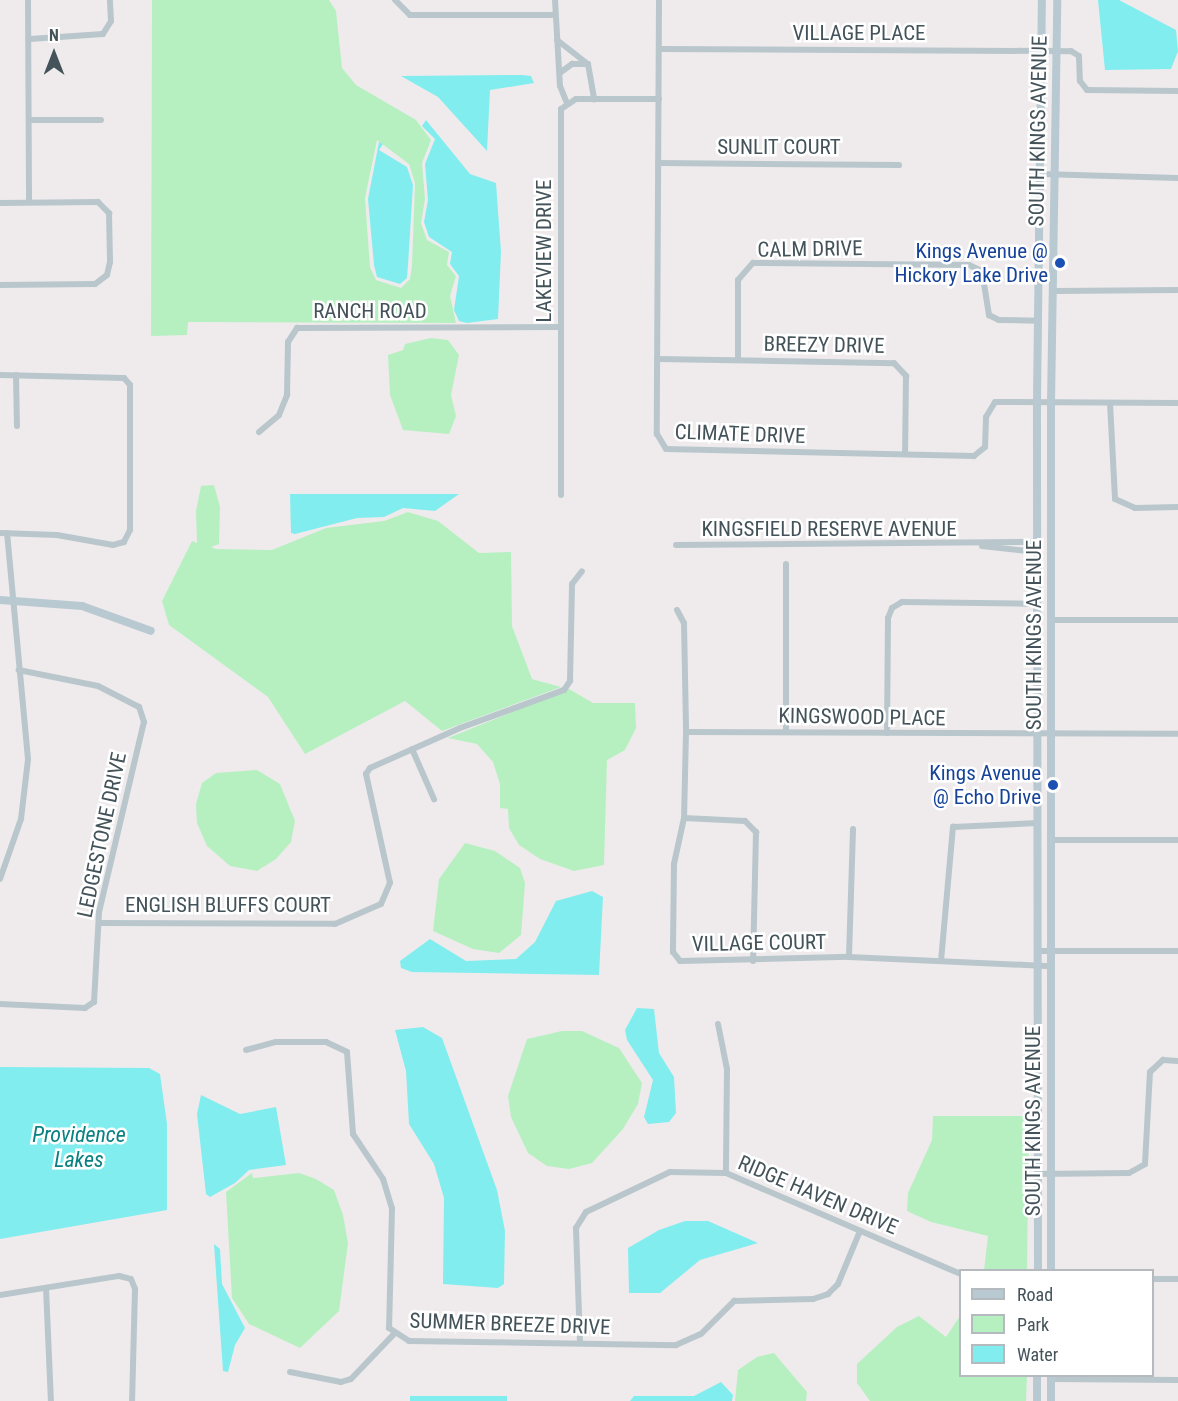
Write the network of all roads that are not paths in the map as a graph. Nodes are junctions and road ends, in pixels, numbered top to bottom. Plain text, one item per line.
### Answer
1 (28, 0) edge
2 (110, 0) edge
3 (395, 0) edge
4 (555, 0) edge
5 (659, 0) edge
6 (1042, 0) edge
7 (1058, 0) edge
8 (555, 15) junction
9 (30, 39) junction
10 (557, 40) junction
11 (659, 49) junction
12 (1043, 51) junction
13 (1059, 51) junction
14 (588, 64) junction
15 (561, 72) junction
16 (1178, 91) edge
17 (594, 99) junction
18 (659, 99) junction
19 (567, 103) junction
20 (30, 120) junction
21 (101, 120) dead end
22 (658, 163) junction
23 (899, 165) dead end
24 (1056, 173) junction
25 (1041, 174) junction
26 (1178, 178) edge
27 (29, 202) junction
28 (0, 203) edge
29 (0, 285) edge
30 (1178, 290) edge
31 (1054, 291) junction
32 (1038, 321) junction
33 (560, 327) junction
34 (657, 359) junction
35 (738, 360) junction
36 (0, 375) edge
37 (16, 375) junction
38 (1037, 401) junction
39 (1051, 403) junction
40 (1110, 403) junction
41 (1178, 403) edge
42 (17, 426) dead end
43 (259, 432) dead end
44 (905, 454) junction
45 (561, 495) dead end
46 (1178, 507) edge
47 (3, 533) edge
48 (676, 545) dead end
49 (1037, 547) junction
50 (786, 564) dead end
51 (582, 571) dead end
52 (10, 599) junction
53 (0, 600) edge
54 (1037, 604) junction
55 (677, 610) dead end
56 (1052, 620) junction
57 (1178, 620) edge
58 (151, 631) dead end
59 (19, 670) junction
60 (686, 732) junction
61 (786, 732) junction
62 (887, 733) junction
63 (1052, 734) junction
64 (1178, 734) edge
65 (1037, 736) junction
66 (412, 749) junction
67 (434, 799) dead end
68 (684, 818) junction
69 (1038, 823) junction
70 (853, 829) dead end
71 (1052, 840) junction
72 (1178, 840) edge
73 (0, 879) edge
74 (99, 923) junction
75 (1038, 951) junction
76 (1051, 951) junction
77 (1178, 951) edge
78 (849, 957) junction
79 (753, 961) junction
80 (941, 961) junction
81 (1038, 966) junction
82 (1051, 966) junction
83 (0, 1004) edge
84 (718, 1024) dead end
85 (246, 1050) dead end
86 (1178, 1061) edge
87 (1038, 1064) junction
88 (1051, 1064) junction
89 (726, 1173) junction
90 (1037, 1174) junction
91 (1051, 1174) junction
92 (860, 1231) junction
93 (1038, 1269) edge
94 (1051, 1269) edge
95 (959, 1274) edge
96 (1154, 1279) edge
97 (1178, 1279) edge
98 (46, 1288) junction
99 (0, 1294) edge
100 (394, 1334) junction
101 (580, 1343) junction
102 (290, 1372) dead end
103 (1037, 1377) edge
104 (1051, 1377) edge
105 (1178, 1380) edge
106 (51, 1401) edge
107 (132, 1401) edge
108 (1037, 1401) edge
109 (1051, 1401) edge

1 - 9 street
2 - 9 street
3 - 8 street
4 - 8 street
5 - 11 street
6 - 12 main road, SOUTH KINGS AVENUE
7 - 13 main road, SOUTH KINGS AVENUE
8 - 10 street
9 - 20 street
10 - 14 street
10 - 15 street
11 - 12 street, VILLAGE PLACE
11 - 18 street
12 - 13 street, VILLAGE PLACE
12 - 25 main road, SOUTH KINGS AVENUE
13 - 16 street
13 - 24 main road, SOUTH KINGS AVENUE
14 - 15 street
14 - 17 street
15 - 19 street
17 - 18 street
17 - 19 street
18 - 22 street, CLIMATE DRIVE
19 - 33 street, LAKEVIEW DRIVE
20 - 21 street
20 - 27 street
22 - 23 street, SUNLIT COURT
22 - 34 street, CLIMATE DRIVE
24 - 25 street
24 - 26 street
24 - 31 main road, SOUTH KINGS AVENUE
25 - 32 main road, SOUTH KINGS AVENUE
27 - 28 street
27 - 29 street
30 - 31 street
31 - 39 main road, SOUTH KINGS AVENUE
32 - 35 street, CALM DRIVE
32 - 38 main road, SOUTH KINGS AVENUE
33 - 43 street, RANCH ROAD
33 - 45 street, LAKEVIEW DRIVE
34 - 35 street, BREEZY DRIVE
34 - 44 street, CLIMATE DRIVE
35 - 44 street, BREEZY DRIVE
36 - 37 street
37 - 42 street
37 - 47 street
38 - 39 street, CLIMATE DRIVE
38 - 44 street, CLIMATE DRIVE
38 - 49 main road, SOUTH KINGS AVENUE
39 - 40 street, CLIMATE DRIVE
39 - 56 main road, SOUTH KINGS AVENUE
40 - 41 street, CLIMATE DRIVE
40 - 46 street
47 - 52 street
48 - 49 street, KINGSFIELD RESERVE AVENUE
49 - 54 main road, SOUTH KINGS AVENUE
50 - 61 street
51 - 66 street, ENGLISH BLUFFS COURT
52 - 53 main road
52 - 58 main road
52 - 59 street
54 - 62 street
54 - 65 main road, SOUTH KINGS AVENUE
55 - 60 street, VILLAGE COURT
56 - 57 street
56 - 63 main road, SOUTH KINGS AVENUE
59 - 73 street
59 - 74 street, LEDGESTONE DRIVE
60 - 61 street, KINGSWOOD PLACE
60 - 68 street, VILLAGE COURT
61 - 62 street, KINGSWOOD PLACE
62 - 65 street, KINGSWOOD PLACE
63 - 64 street, KINGSWOOD PLACE
63 - 65 street, KINGSWOOD PLACE
63 - 71 main road, SOUTH KINGS AVENUE
65 - 69 main road, SOUTH KINGS AVENUE
66 - 67 street
66 - 74 street, ENGLISH BLUFFS COURT
68 - 79 street
68 - 79 street, VILLAGE COURT
69 - 75 main road, SOUTH KINGS AVENUE
69 - 80 street
70 - 78 street
71 - 72 street
71 - 76 main road, SOUTH KINGS AVENUE
74 - 83 street, LEDGESTONE DRIVE
75 - 76 street
75 - 81 main road, SOUTH KINGS AVENUE
76 - 77 street
76 - 82 main road, SOUTH KINGS AVENUE
78 - 79 street, VILLAGE COURT
78 - 80 street, VILLAGE COURT
80 - 81 street, VILLAGE COURT
81 - 82 street, VILLAGE COURT
81 - 87 main road, SOUTH KINGS AVENUE
82 - 88 main road, SOUTH KINGS AVENUE
84 - 89 street
85 - 100 street, SUMMER BREEZE DRIVE
86 - 91 street
87 - 88 main road
87 - 90 main road, SOUTH KINGS AVENUE
88 - 91 main road, SOUTH KINGS AVENUE
89 - 92 street, RIDGE HAVEN DRIVE
89 - 101 street, RIDGE HAVEN DRIVE
90 - 91 street
90 - 93 main road, SOUTH KINGS AVENUE
91 - 94 main road, SOUTH KINGS AVENUE
92 - 95 street, RIDGE HAVEN DRIVE
92 - 101 street, SUMMER BREEZE DRIVE
96 - 97 street
98 - 99 street
98 - 106 street
98 - 107 street
100 - 101 street, SUMMER BREEZE DRIVE
100 - 102 street
103 - 108 main road
104 - 105 street
104 - 109 main road

